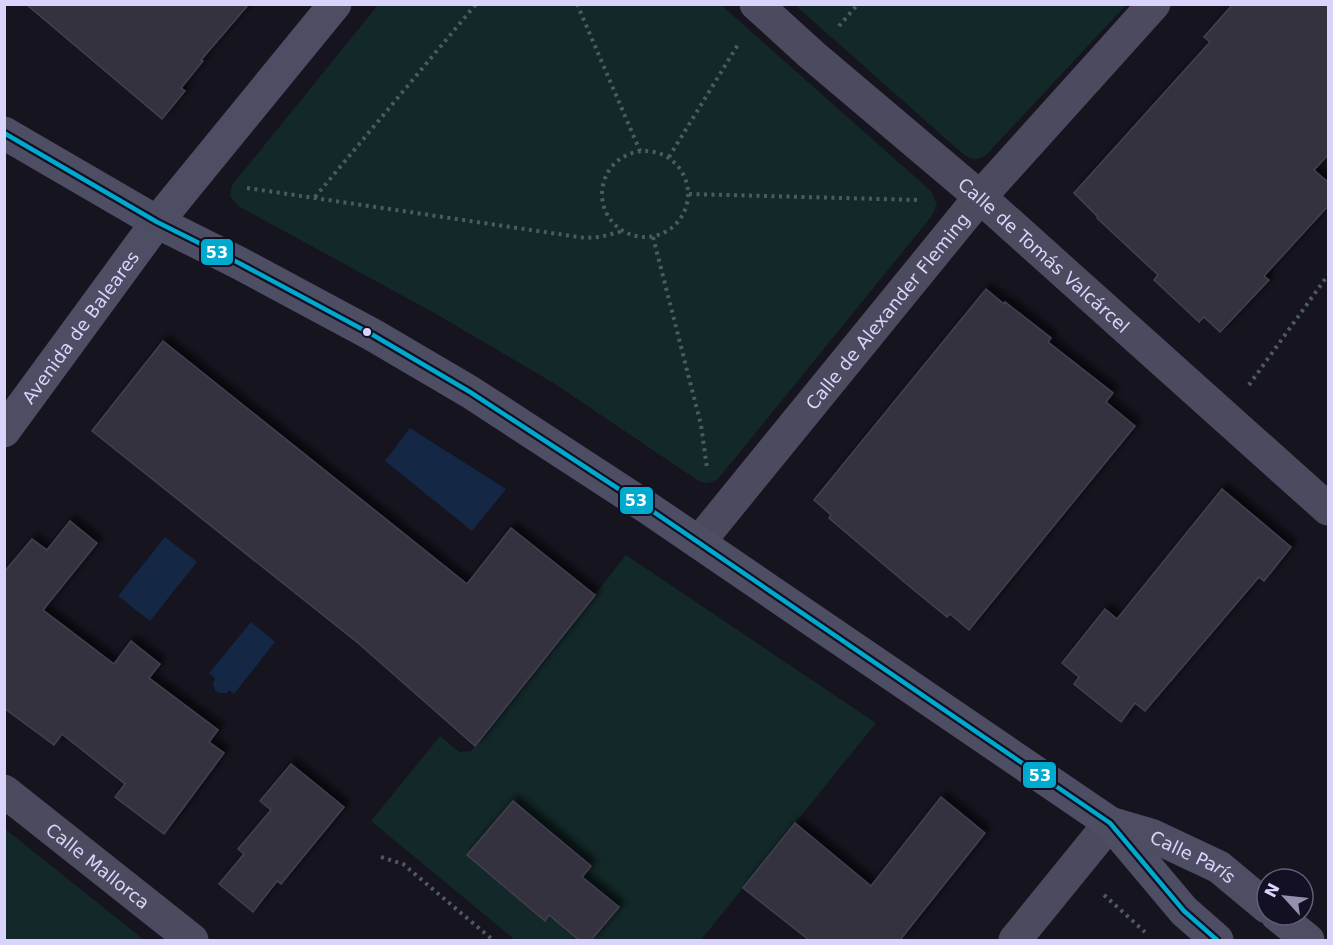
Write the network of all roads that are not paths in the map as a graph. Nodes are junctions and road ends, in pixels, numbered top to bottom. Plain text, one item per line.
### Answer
1 (335, 4) edge
2 (756, 4) edge
3 (1154, 4) edge
4 (4, 133) edge
5 (980, 197) junction
6 (157, 222) junction
7 (4, 431) edge
8 (1329, 509) edge
9 (699, 542) junction
10 (4, 791) edge
11 (1110, 823) junction
12 (1255, 896) edge
13 (1292, 927) edge
14 (192, 940) edge
15 (1015, 940) edge
16 (1217, 940) edge
17 (1308, 940) edge

1 - 6 main road, Avenida de Baleares
2 - 5 street, Calle de Tomás Valcárcel
3 - 5 street, Calle de Alexander Fleming
4 - 6 main road, Calle París
5 - 8 street, Calle de Tomás Valcárcel
5 - 9 street, Calle de Alexander Fleming
6 - 7 main road, Avenida de Baleares
6 - 9 main road, Calle París
9 - 11 main road, Calle París
10 - 14 street, Calle Mallorca
11 - 12 main road, Calle París
11 - 15 street
11 - 16 main road, Calle París
13 - 17 main road

